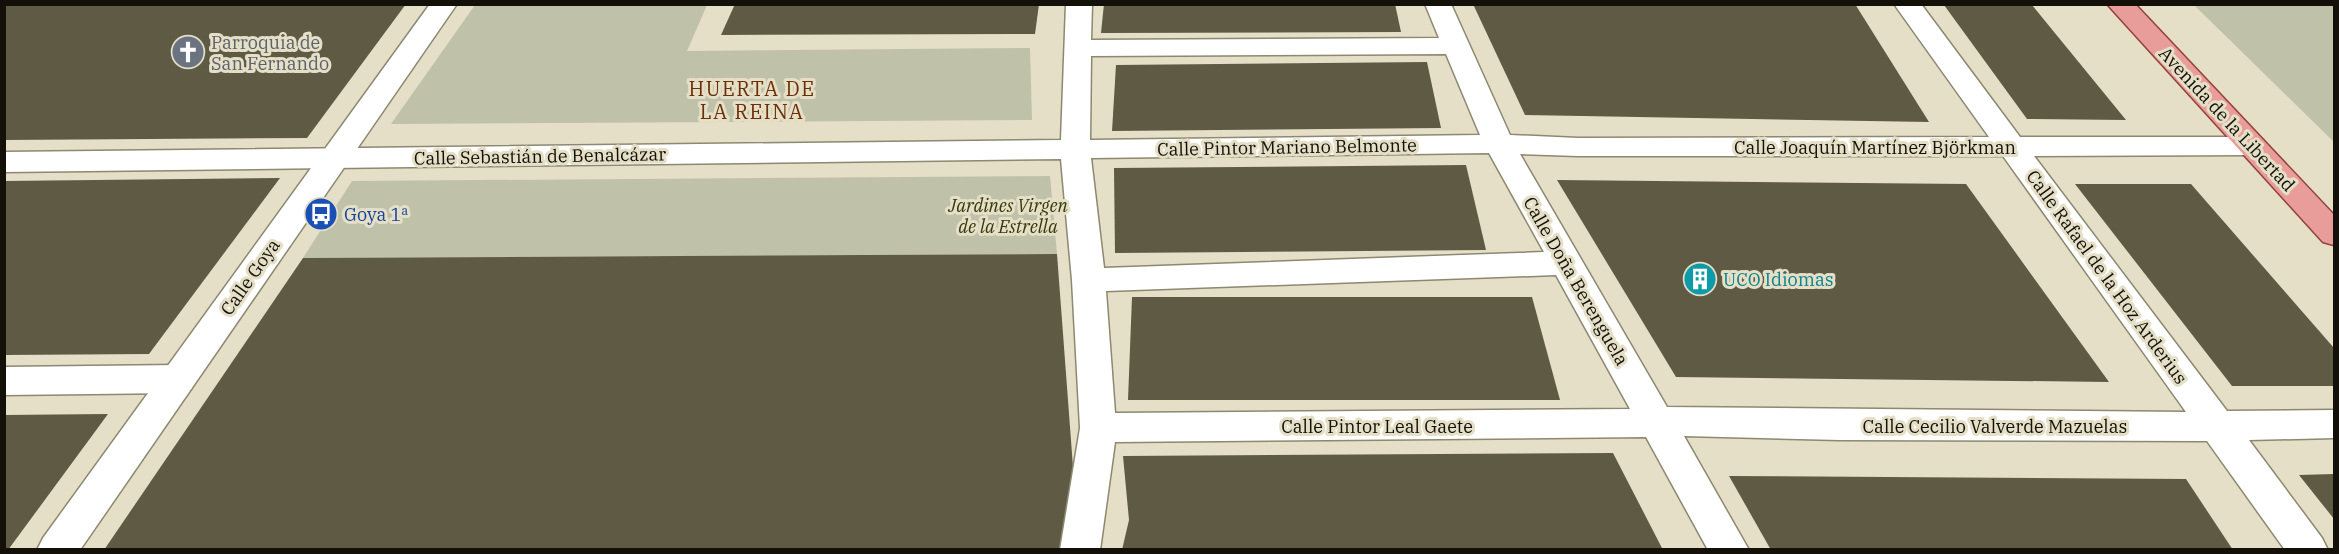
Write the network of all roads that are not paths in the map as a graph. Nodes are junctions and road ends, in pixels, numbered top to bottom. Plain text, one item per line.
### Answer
1 (444, 4) edge
2 (1079, 4) edge
3 (1438, 4) edge
4 (1908, 4) edge
5 (2120, 4) edge
6 (1456, 46) junction
7 (1076, 48) junction
8 (1499, 144) junction
9 (2012, 146) junction
10 (2252, 146) junction
11 (1075, 149) junction
12 (334, 159) junction
13 (4, 162) edge
14 (2334, 234) edge
15 (1566, 264) junction
16 (1089, 280) junction
17 (178, 379) junction
18 (4, 381) edge
19 (1656, 421) junction
20 (2334, 424) edge
21 (2217, 427) junction
22 (1098, 428) junction
23 (57, 549) edge
24 (1080, 549) edge
25 (1729, 549) edge
26 (2308, 549) edge

1 - 12 street, Calle Goya
2 - 7 street
3 - 6 street, Calle Doña Berenguela
4 - 9 street, Calle Rafael de la Hoz Arderius
5 - 10 main road, Avenida de la Libertad
6 - 7 street
6 - 8 street, Calle Doña Berenguela
7 - 11 street
8 - 9 street, Calle Joaquín Martínez Björkman
8 - 11 street, Calle Pintor Mariano Belmonte
8 - 15 street, Calle Doña Berenguela
9 - 10 street, Calle Joaquín Martínez Björkman
9 - 21 street, Calle Rafael de la Hoz Arderius
10 - 14 main road, Avenida de la Libertad
11 - 12 street, Calle Sebastián de Benalcázar
11 - 16 street
12 - 13 street, Calle Sebastián de Benalcázar
12 - 17 street, Calle Goya
15 - 16 street
15 - 19 street, Calle Doña Berenguela
16 - 22 street
17 - 18 street
17 - 23 street, Calle Goya
19 - 21 street, Calle Cecilio Valverde Mazuelas
19 - 22 street, Calle Pintor Leal Gaete
19 - 25 street, Calle Doña Berenguela
20 - 21 street, Calle Cecilio Valverde Mazuelas
21 - 26 street, Calle Rafael de la Hoz Arderius
22 - 24 street

